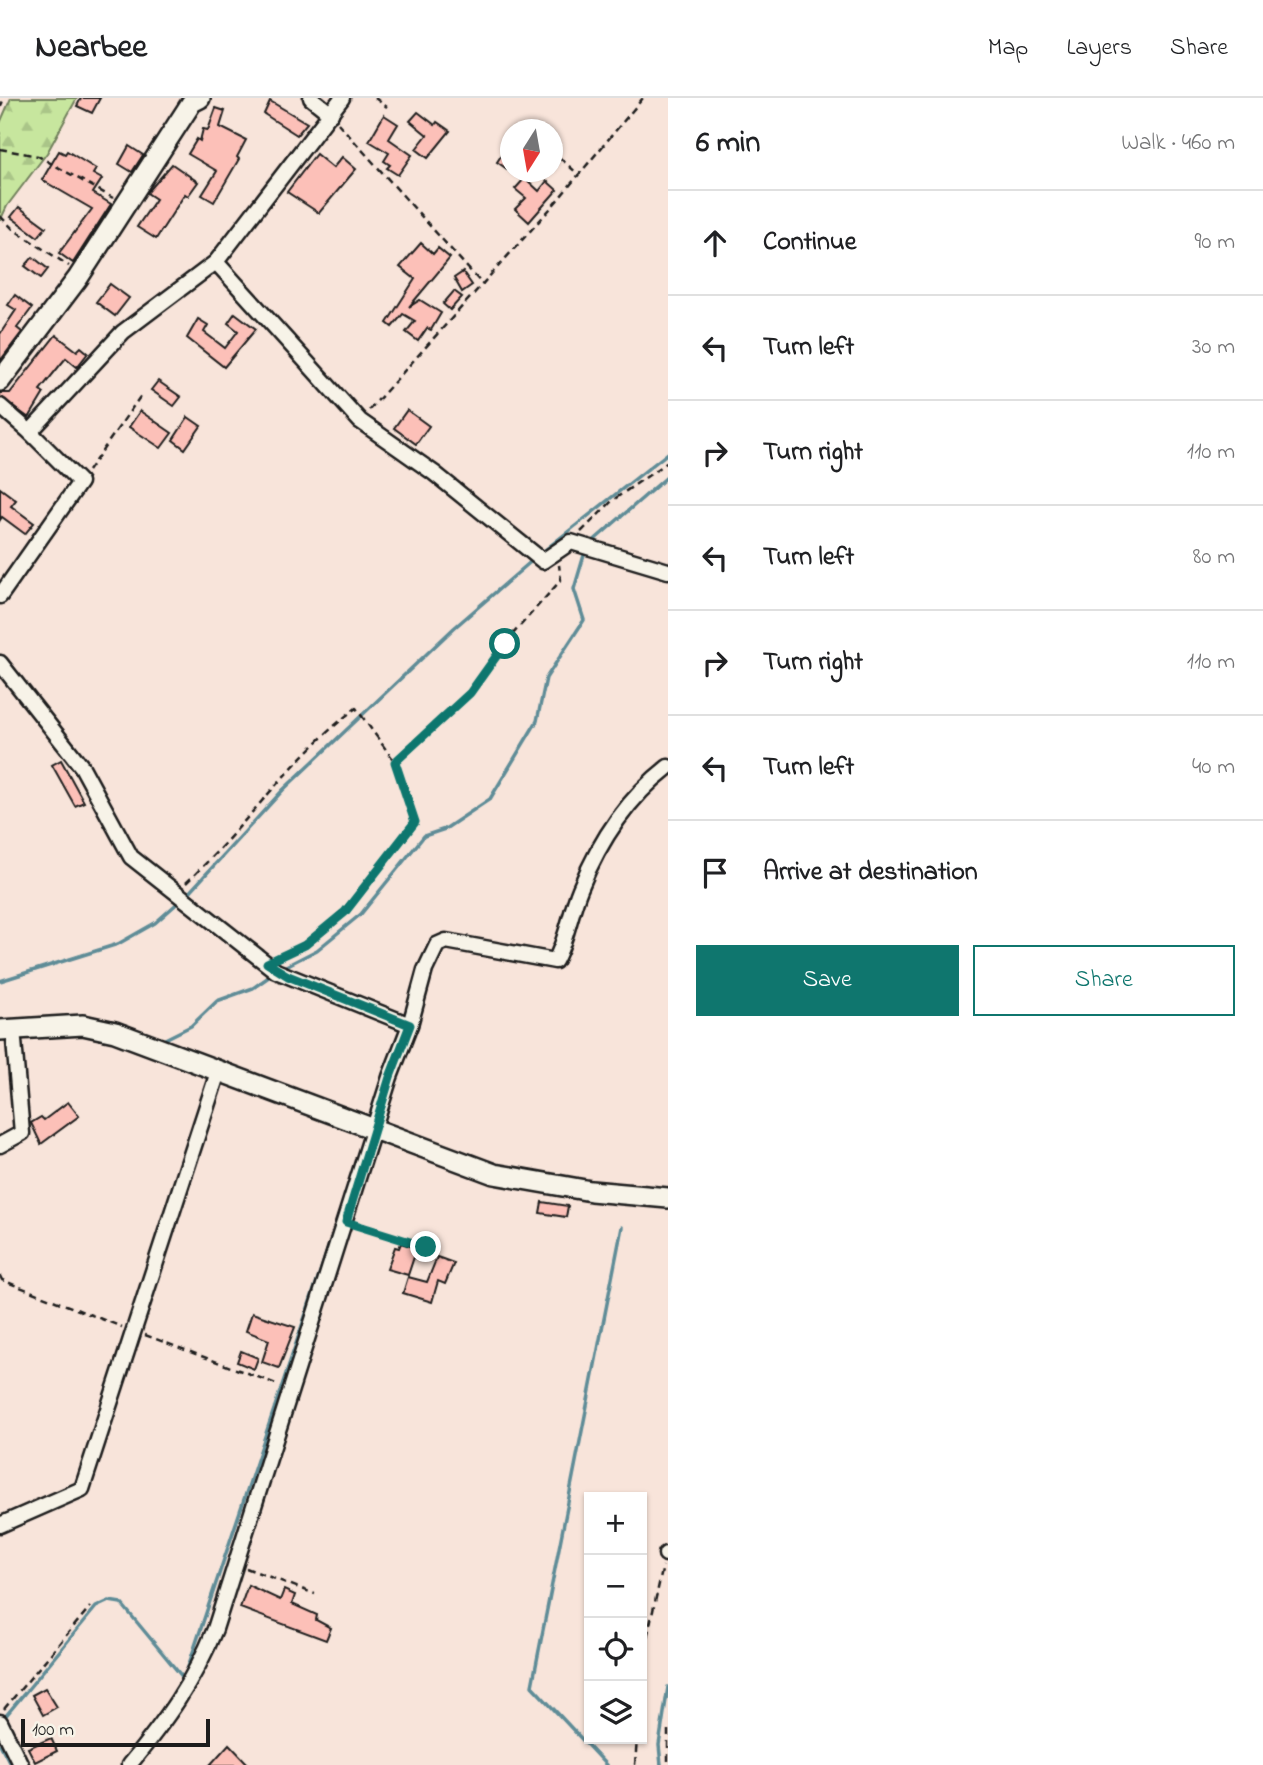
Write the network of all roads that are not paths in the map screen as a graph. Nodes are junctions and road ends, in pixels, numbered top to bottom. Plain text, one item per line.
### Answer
1 (311, 98) edge
2 (342, 98) edge
3 (193, 99) edge
4 (331, 114) junction
5 (216, 262) junction
6 (0, 381) edge
7 (0, 406) edge
8 (30, 432) junction
9 (668, 571) edge
10 (0, 596) edge
11 (0, 663) edge
12 (668, 767) edge
13 (410, 1025) junction
14 (7, 1029) edge
15 (218, 1072) junction
16 (374, 1129) junction
17 (0, 1145) edge
18 (668, 1198) edge
19 (0, 1525) edge
20 (0, 1722) edge
21 (21, 1765) edge
22 (129, 1765) edge

1 - 4 street
2 - 4 street
3 - 6 street
4 - 5 street
5 - 8 street
5 - 9 street
7 - 8 street
8 - 10 street
11 - 13 street
12 - 13 street
13 - 16 street
14 - 15 street
14 - 17 street
15 - 16 street
15 - 19 street
16 - 18 street
16 - 22 street
20 - 21 street

